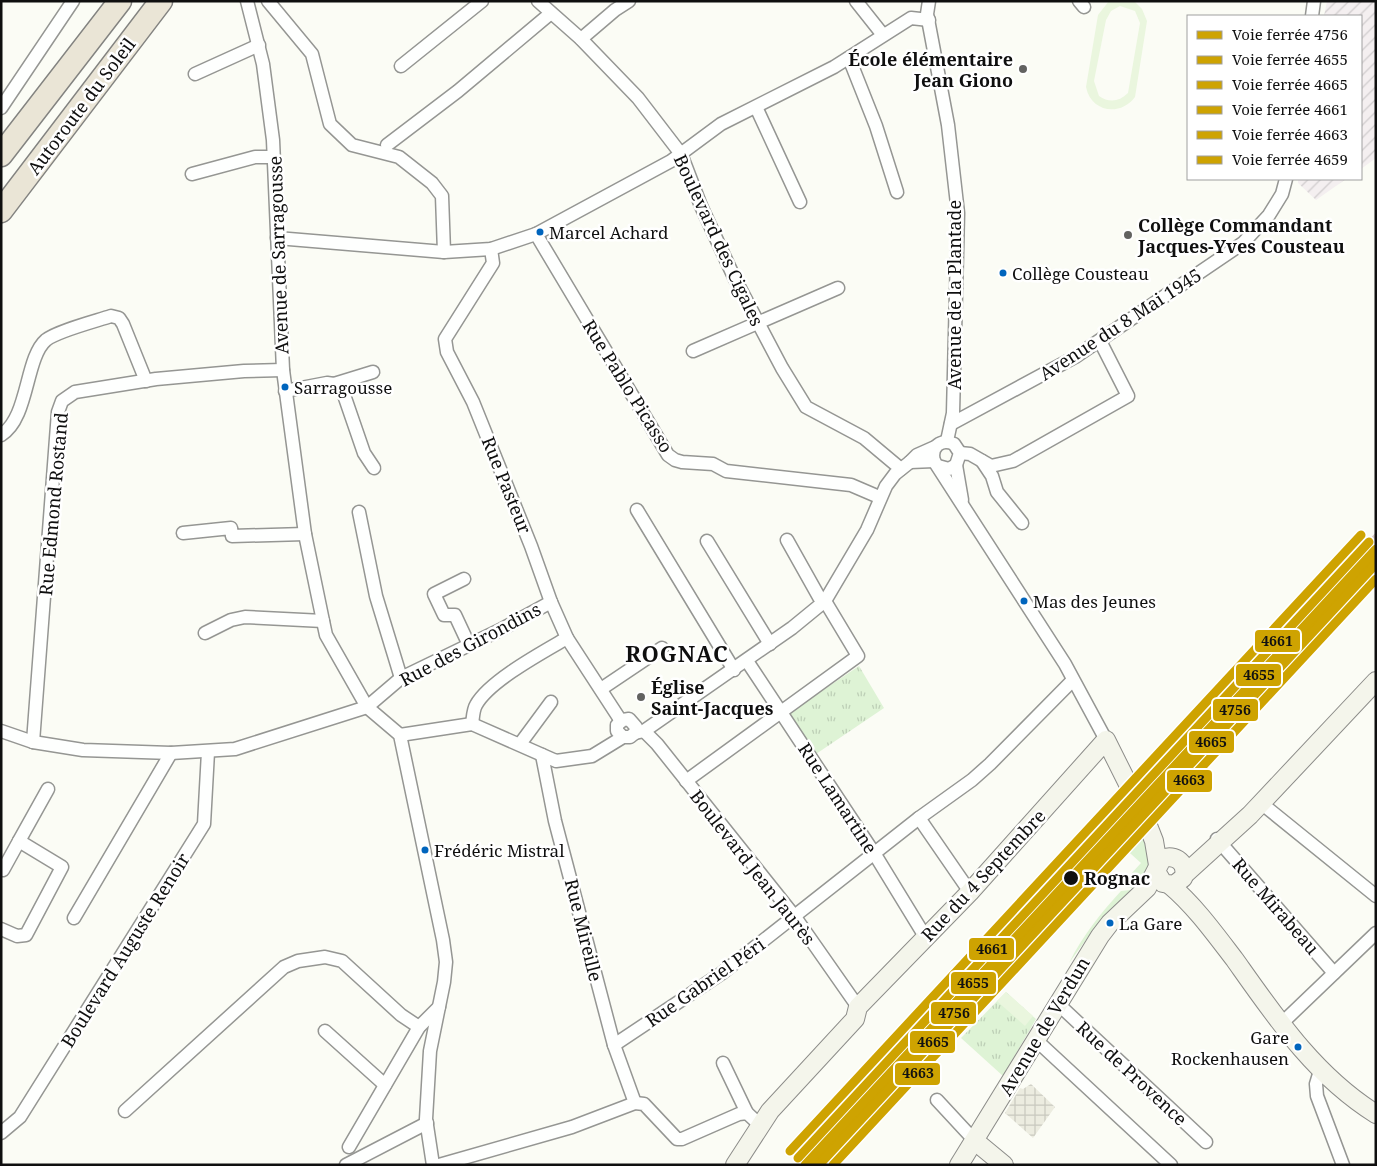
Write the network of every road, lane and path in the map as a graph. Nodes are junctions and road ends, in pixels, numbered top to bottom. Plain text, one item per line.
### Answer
1 (73, 1) edge
2 (120, 1) edge
3 (161, 1) edge
4 (247, 1) edge
5 (268, 1) edge
6 (482, 1) edge
7 (538, 1) edge
8 (629, 1) edge
9 (856, 1) edge
10 (929, 1) edge
11 (1314, 1) edge
12 (551, 13) junction
13 (1312, 15) edge
14 (928, 20) junction
15 (883, 34) junction
16 (581, 39) junction
17 (259, 45) junction
18 (849, 58) junction
19 (401, 66) dead end
20 (195, 74) dead end
21 (756, 107) junction
22 (1, 108) edge
23 (387, 146) dead end
24 (1, 154) edge
25 (681, 154) junction
26 (274, 157) junction
27 (192, 174) dead end
28 (1286, 180) edge
29 (897, 192) dead end
30 (800, 202) dead end
31 (1, 211) edge
32 (536, 234) junction
33 (277, 238) junction
34 (491, 249) junction
35 (444, 252) junction
36 (838, 288) dead end
37 (758, 324) junction
38 (1100, 341) junction
39 (693, 351) dead end
40 (283, 370) junction
41 (372, 372) dead end
42 (146, 380) junction
43 (334, 384) junction
44 (285, 391) junction
45 (951, 424) junction
46 (1, 435) edge
47 (941, 444) junction
48 (958, 459) junction
49 (982, 461) junction
50 (936, 463) junction
51 (906, 466) junction
52 (374, 468) dead end
53 (877, 502) junction
54 (963, 508) junction
55 (636, 510) dead end
56 (359, 512) dead end
57 (1022, 523) dead end
58 (184, 533) dead end
59 (305, 534) junction
60 (707, 540) dead end
61 (787, 540) dead end
62 (464, 579) dead end
63 (825, 601) junction
64 (551, 602) junction
65 (323, 621) junction
66 (205, 633) dead end
67 (568, 638) junction
68 (770, 644) junction
69 (469, 645) junction
70 (662, 648) dead end
71 (747, 660) junction
72 (734, 670) junction
73 (401, 678) junction
74 (1074, 680) junction
75 (1376, 681) edge
76 (600, 689) junction
77 (551, 702) dead end
78 (367, 707) junction
79 (781, 710) junction
80 (621, 721) joint
81 (472, 724) junction
82 (1, 731) edge
83 (634, 734) junction
84 (400, 735) junction
85 (1106, 740) junction
86 (33, 742) junction
87 (520, 744) junction
88 (208, 752) junction
89 (171, 753) junction
90 (542, 754) junction
91 (686, 781) junction
92 (1130, 788) tunnel mouth
93 (48, 789) dead end
94 (1262, 803) junction
95 (919, 818) junction
96 (19, 841) junction
97 (1218, 841) junction
98 (874, 853) junction
99 (3, 870) dead end
100 (1171, 872) junction
101 (970, 892) junction
102 (1376, 896) edge
103 (795, 917) junction
104 (74, 918) dead end
105 (1, 929) edge
106 (1376, 933) edge
107 (926, 938) junction
108 (1334, 973) junction
109 (1058, 1003) junction
110 (439, 1007) junction
111 (858, 1008) junction
112 (1281, 1024) junction
113 (419, 1027) junction
114 (325, 1031) dead end
115 (1036, 1040) junction
116 (614, 1045) junction
117 (723, 1063) dead end
118 (1320, 1071) junction
119 (385, 1085) junction
120 (937, 1100) dead end
121 (635, 1103) junction
122 (125, 1112) dead end
123 (1376, 1114) edge
124 (754, 1119) junction
125 (427, 1123) junction
126 (1, 1133) edge
127 (975, 1141) junction
128 (1206, 1142) dead end
129 (349, 1146) dead end
130 (346, 1165) edge
131 (433, 1165) edge
132 (439, 1165) edge
133 (735, 1165) edge
134 (959, 1165) edge
135 (1004, 1165) edge
136 (1171, 1165) edge
137 (1343, 1165) edge

1 - 22 street
2 - 24 highway, Autoroute du Soleil
3 - 31 highway, Autoroute du Soleil
4 - 17 street, Avenue de Sarragousse
5 - 35 street
6 - 19 street
7 - 12 street, Boulevard des Cigales
8 - 16 street
9 - 15 street
10 - 14 street, Avenue de la Plantade
11 - 13 street
12 - 16 street, Boulevard des Cigales
12 - 23 street
14 - 15 street
14 - 45 street, Avenue de la Plantade
15 - 18 street
16 - 25 street, Boulevard des Cigales
17 - 20 street
17 - 26 street, Avenue de Sarragousse
18 - 21 street
18 - 29 street
21 - 25 street
21 - 30 street
25 - 32 street
25 - 37 street, Boulevard des Cigales
26 - 27 street
26 - 33 street, Avenue de Sarragousse
28 - 38 street, Avenue du 8 Mai 1945
32 - 34 street
32 - 53 street, Rue Pablo Picasso
33 - 35 street
33 - 40 street, Avenue de Sarragousse
34 - 35 street
34 - 64 street, Rue Pasteur
36 - 37 street
37 - 39 street
37 - 51 street, Boulevard des Cigales
38 - 45 street, Avenue du 8 Mai 1945
38 - 49 street
40 - 42 street, Rue Edmond Rostand
40 - 44 street, Avenue de Sarragousse
41 - 43 street
42 - 46 street
42 - 86 street, Rue Edmond Rostand
43 - 44 street
43 - 52 street
44 - 59 street, Avenue de Sarragousse
45 - 47 street, Avenue de la Plantade
47 - 48 street
47 - 50 street
47 - 51 street
48 - 49 street
48 - 50 street
48 - 54 street
49 - 57 street
50 - 51 street
50 - 54 street
51 - 53 street
53 - 63 street
54 - 74 street
55 - 72 street
56 - 73 street
58 - 59 street
59 - 65 street, Avenue de Sarragousse
60 - 68 street
61 - 63 street
62 - 69 street
63 - 68 street
63 - 79 street
64 - 67 street, Rue Pasteur
64 - 69 street, Rue des Girondins
65 - 66 street
65 - 78 street, Avenue de Sarragousse
67 - 76 street, Rue Pasteur
67 - 81 street
68 - 71 street
69 - 73 street, Rue des Girondins
70 - 76 street
71 - 72 street
71 - 79 street, Rue Lamartine
72 - 83 street
73 - 78 street, Rue des Girondins
74 - 85 street
74 - 95 street, Rue Gabriel Péri
75 - 94 street, Avenue de Verdun
76 - 80 street, Rue Pasteur
77 - 87 street
78 - 84 street
78 - 88 street
79 - 91 street
79 - 98 street, Rue Lamartine
80 - 83 street, Boulevard Jean Jaurès
81 - 84 street
81 - 87 street
82 - 86 street
83 - 90 street
83 - 91 street, Boulevard Jean Jaurès
84 - 110 street
85 - 92 street
85 - 101 street, Rue du 4 Septembre
86 - 89 street
87 - 90 street
88 - 89 street
88 - 126 street, Boulevard Auguste Renoir
89 - 104 street
90 - 116 street, Rue Mireille
91 - 103 street, Boulevard Jean Jaurès
93 - 96 street
94 - 97 street, Avenue de Verdun
94 - 102 street
95 - 98 street, Rue Gabriel Péri
95 - 101 street
96 - 99 street
96 - 105 street
97 - 100 street, Avenue de Verdun
97 - 108 street, Rue Mirabeau
98 - 103 street, Rue Gabriel Péri
98 - 107 street, Rue Lamartine
100 - 109 street, Avenue de Verdun
100 - 112 street
101 - 107 street, Rue du 4 Septembre
103 - 111 street, Boulevard Jean Jaurès
103 - 116 street, Rue Gabriel Péri
106 - 108 street
107 - 111 street, Rue du 4 Septembre
108 - 112 street
109 - 115 street, Avenue de Verdun
109 - 128 street, Rue de Provence
110 - 113 street
110 - 125 street
111 - 124 street, Rue du 4 Septembre
112 - 118 street
113 - 119 street
113 - 122 street
114 - 119 street
115 - 127 street, Avenue de Verdun
115 - 136 street
116 - 121 street, Rue Mireille
117 - 124 street
118 - 123 street
118 - 137 street
119 - 129 street
120 - 127 street
121 - 124 street
121 - 132 street
124 - 133 street, Rue du 4 Septembre
125 - 130 street
125 - 131 street
127 - 134 street, Avenue de Verdun
127 - 135 street

